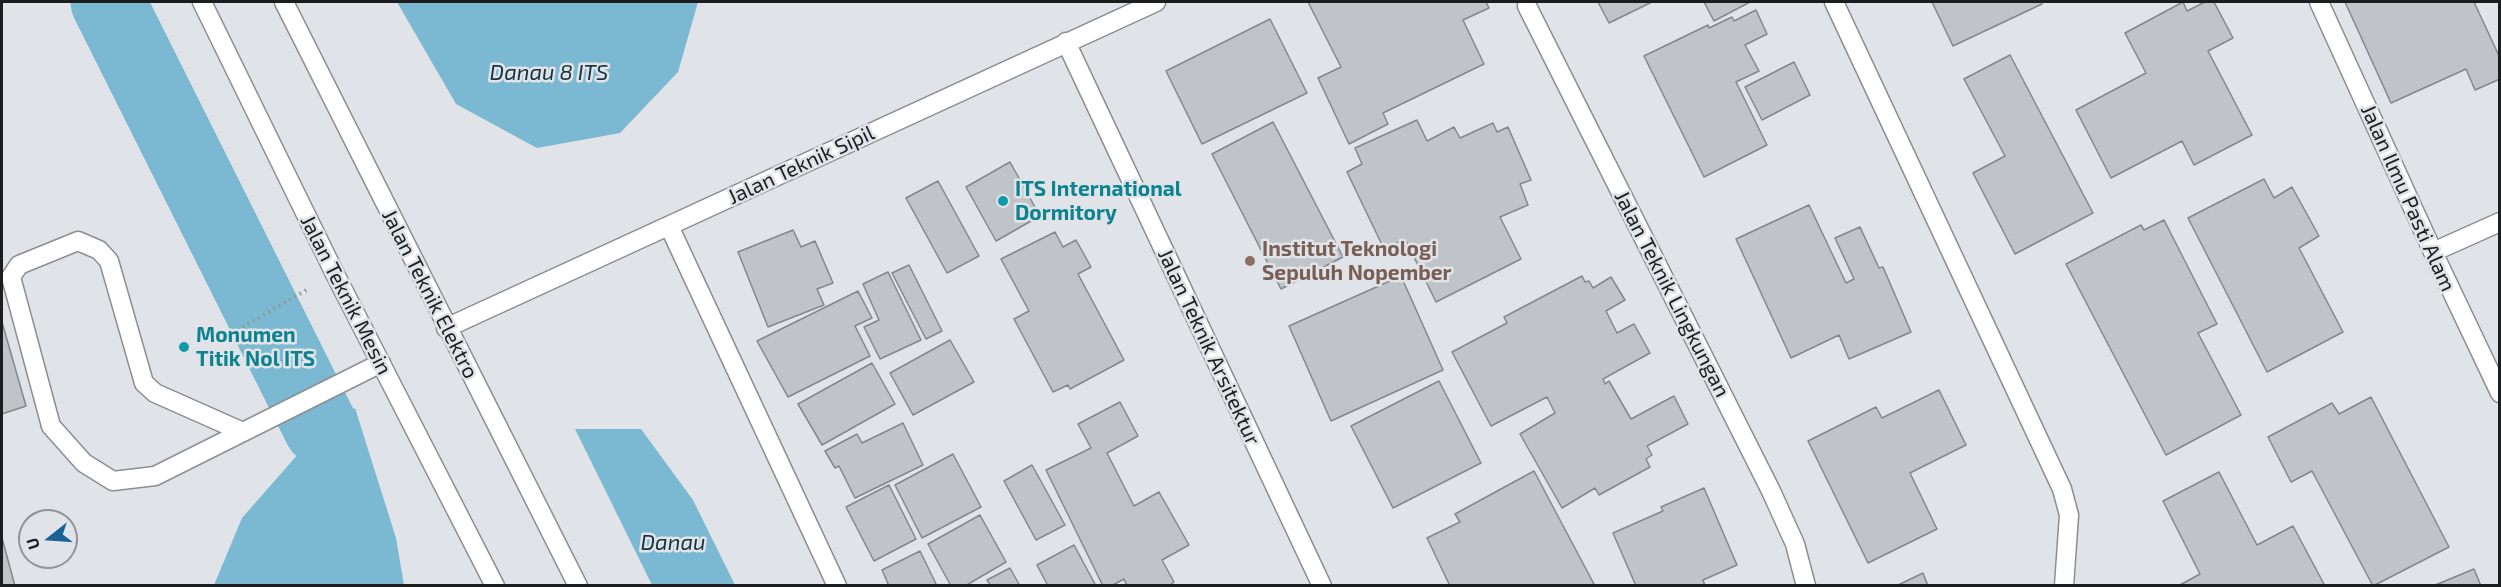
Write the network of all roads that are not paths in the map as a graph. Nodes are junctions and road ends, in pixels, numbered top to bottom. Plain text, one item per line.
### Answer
1 (202, 2) edge
2 (284, 2) edge
3 (1155, 2) edge
4 (1834, 2) edge
5 (2319, 2) edge
6 (1527, 6) dead end
7 (1065, 42) junction
8 (2499, 222) edge
9 (669, 226) junction
10 (2433, 252) junction
11 (446, 328) junction
12 (381, 363) junction
13 (2499, 393) edge
14 (243, 432) junction
15 (495, 585) edge
16 (578, 585) edge
17 (837, 585) edge
18 (1322, 585) edge
19 (1806, 585) edge
20 (2064, 585) edge

1 - 12 lane, Jalan Teknik Mesin
2 - 11 lane, Jalan Teknik Elektro
3 - 7 lane, Jalan Teknik Sipil
4 - 20 lane
5 - 10 lane, Jalan Ilmu Pasti Alam
6 - 19 lane, Jalan Teknik Lingkungan
7 - 9 lane, Jalan Teknik Sipil
7 - 18 lane, Jalan Teknik Arsitektur
8 - 10 lane
9 - 11 lane, Jalan Teknik Sipil
9 - 17 lane
10 - 13 lane, Jalan Ilmu Pasti Alam
11 - 16 lane, Jalan Teknik Elektro
12 - 14 lane
12 - 15 lane, Jalan Teknik Mesin
14 - 14 lane

